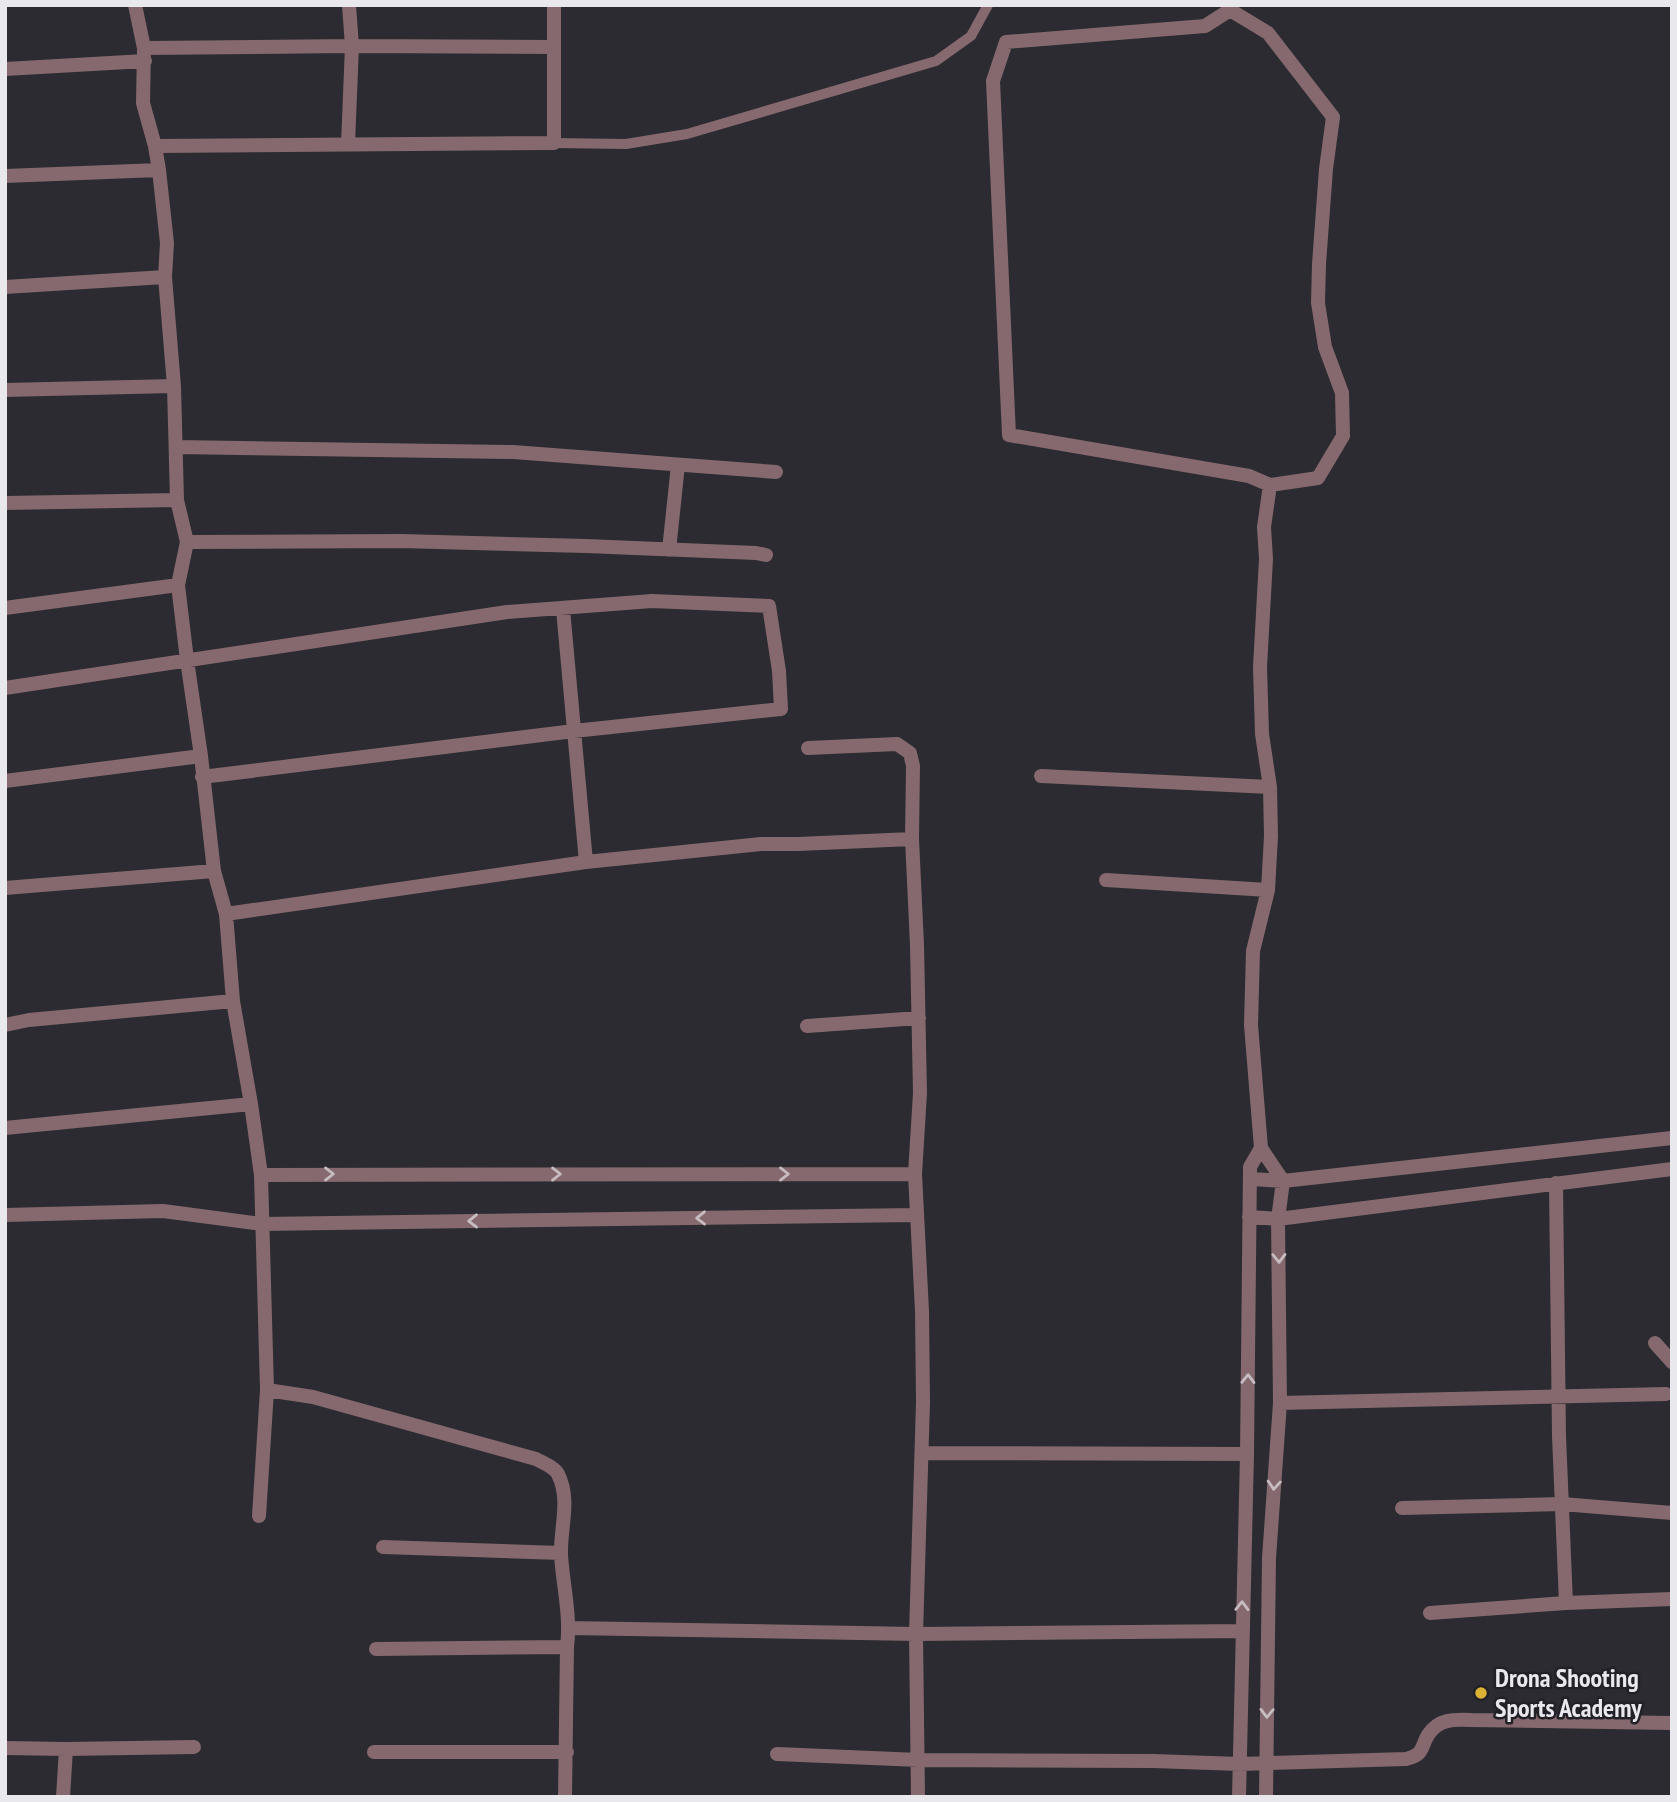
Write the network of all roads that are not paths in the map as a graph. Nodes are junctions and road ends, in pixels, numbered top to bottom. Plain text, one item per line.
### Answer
1 (135, 5) edge
2 (349, 5) edge
3 (554, 5) edge
4 (988, 5) edge
5 (1230, 8) edge
6 (352, 46) junction
7 (554, 47) junction
8 (145, 55) junction
9 (5, 69) edge
10 (554, 143) junction
11 (348, 144) junction
12 (155, 146) junction
13 (159, 170) junction
14 (5, 176) edge
15 (165, 277) junction
16 (5, 287) edge
17 (174, 386) junction
18 (5, 390) edge
19 (176, 447) junction
20 (678, 464) junction
21 (776, 472) dead end
22 (1270, 485) junction
23 (177, 500) junction
24 (5, 503) edge
25 (187, 542) junction
26 (670, 550) junction
27 (766, 555) dead end
28 (178, 586) junction
29 (5, 608) edge
30 (563, 609) junction
31 (187, 660) junction
32 (5, 688) edge
33 (574, 731) junction
34 (808, 748) dead end
35 (201, 756) junction
36 (1041, 776) dead end
37 (202, 777) junction
38 (5, 781) edge
39 (1270, 787) junction
40 (912, 839) junction
41 (586, 862) junction
42 (214, 871) junction
43 (1106, 880) dead end
44 (5, 888) edge
45 (1268, 890) junction
46 (226, 914) junction
47 (233, 1001) junction
48 (919, 1018) junction
49 (5, 1025) edge
50 (807, 1026) dead end
51 (251, 1104) junction
52 (5, 1128) edge
53 (1672, 1138) edge
54 (1261, 1148) junction
55 (1672, 1170) edge
56 (915, 1174) junction
57 (261, 1175) junction
58 (1250, 1179) junction
59 (1283, 1181) junction
60 (1556, 1183) junction
61 (5, 1215) edge
62 (916, 1216) junction
63 (1249, 1217) junction
64 (1278, 1219) junction
65 (262, 1224) junction
66 (1655, 1343) dead end
67 (1672, 1362) edge
68 (267, 1391) junction
69 (1665, 1394) dead end
70 (1559, 1396) junction
71 (1280, 1403) junction
72 (923, 1453) junction
73 (1247, 1454) junction
74 (1562, 1504) junction
75 (1402, 1508) dead end
76 (1672, 1513) edge
77 (259, 1516) dead end
78 (383, 1547) dead end
79 (561, 1553) junction
80 (1672, 1599) edge
81 (1566, 1603) junction
82 (1430, 1613) dead end
83 (569, 1628) junction
84 (1242, 1631) junction
85 (916, 1634) junction
86 (567, 1647) junction
87 (376, 1649) dead end
88 (1672, 1723) edge
89 (194, 1747) dead end
90 (5, 1748) edge
91 (66, 1749) junction
92 (374, 1752) dead end
93 (567, 1752) junction
94 (777, 1754) dead end
95 (919, 1760) junction
96 (1240, 1764) junction
97 (1267, 1764) junction
98 (63, 1797) edge
99 (565, 1797) edge
100 (918, 1797) edge
101 (1239, 1797) edge
102 (1266, 1797) edge

1 - 8 street
2 - 6 street
3 - 7 street
4 - 10 lane
5 - 22 street
5 - 22 street
6 - 7 street
6 - 8 street
6 - 11 street
7 - 10 street
8 - 9 street
8 - 12 street
10 - 11 street
11 - 12 street
12 - 13 street
13 - 14 street
13 - 15 street
15 - 16 street
15 - 17 street
17 - 18 street
17 - 19 street
19 - 20 street
19 - 23 street
20 - 21 street
20 - 26 street
22 - 39 street
23 - 24 street
23 - 25 street
25 - 26 street
25 - 28 street
26 - 27 street
28 - 29 street
28 - 31 street
30 - 31 street
30 - 33 street
30 - 33 street
31 - 32 street
31 - 35 street
33 - 37 street
33 - 41 street
34 - 40 street
35 - 37 street
35 - 38 street
36 - 39 street
37 - 42 street
39 - 45 street
40 - 41 street
40 - 48 street
41 - 46 street
42 - 44 street
42 - 46 street
43 - 45 street
45 - 54 street
46 - 47 street
47 - 49 street
47 - 51 street
48 - 50 street
48 - 56 street
51 - 52 street
51 - 57 street
53 - 59 street
54 - 58 street
54 - 59 street
55 - 60 street
57 -> 56 street
56 - 62 street
57 - 65 street
58 - 59 street
58 - 63 street
59 - 64 street
60 - 64 street
60 - 70 street
61 - 65 street
62 -> 65 street
62 - 72 street
63 - 64 street
73 -> 63 street
64 -> 71 street
65 - 68 street
66 - 67 street
68 - 77 street
68 - 79 street
69 - 70 street
70 - 71 street
70 - 74 street
71 -> 97 street
72 - 73 street
72 - 85 street
84 -> 73 street
74 - 75 street
74 - 76 street
74 - 81 street
78 - 79 street
79 - 83 street
80 - 81 street
81 - 82 street
83 - 85 street
83 - 86 street
84 - 85 street
84 - 96 street
85 - 95 street
86 - 87 street
86 - 93 street
88 - 97 street
89 - 91 street
90 - 91 street
91 - 98 street
92 - 93 street
93 - 99 street
94 - 95 street
95 - 96 street
95 - 100 street
96 - 97 street
96 - 101 street
97 - 102 street

